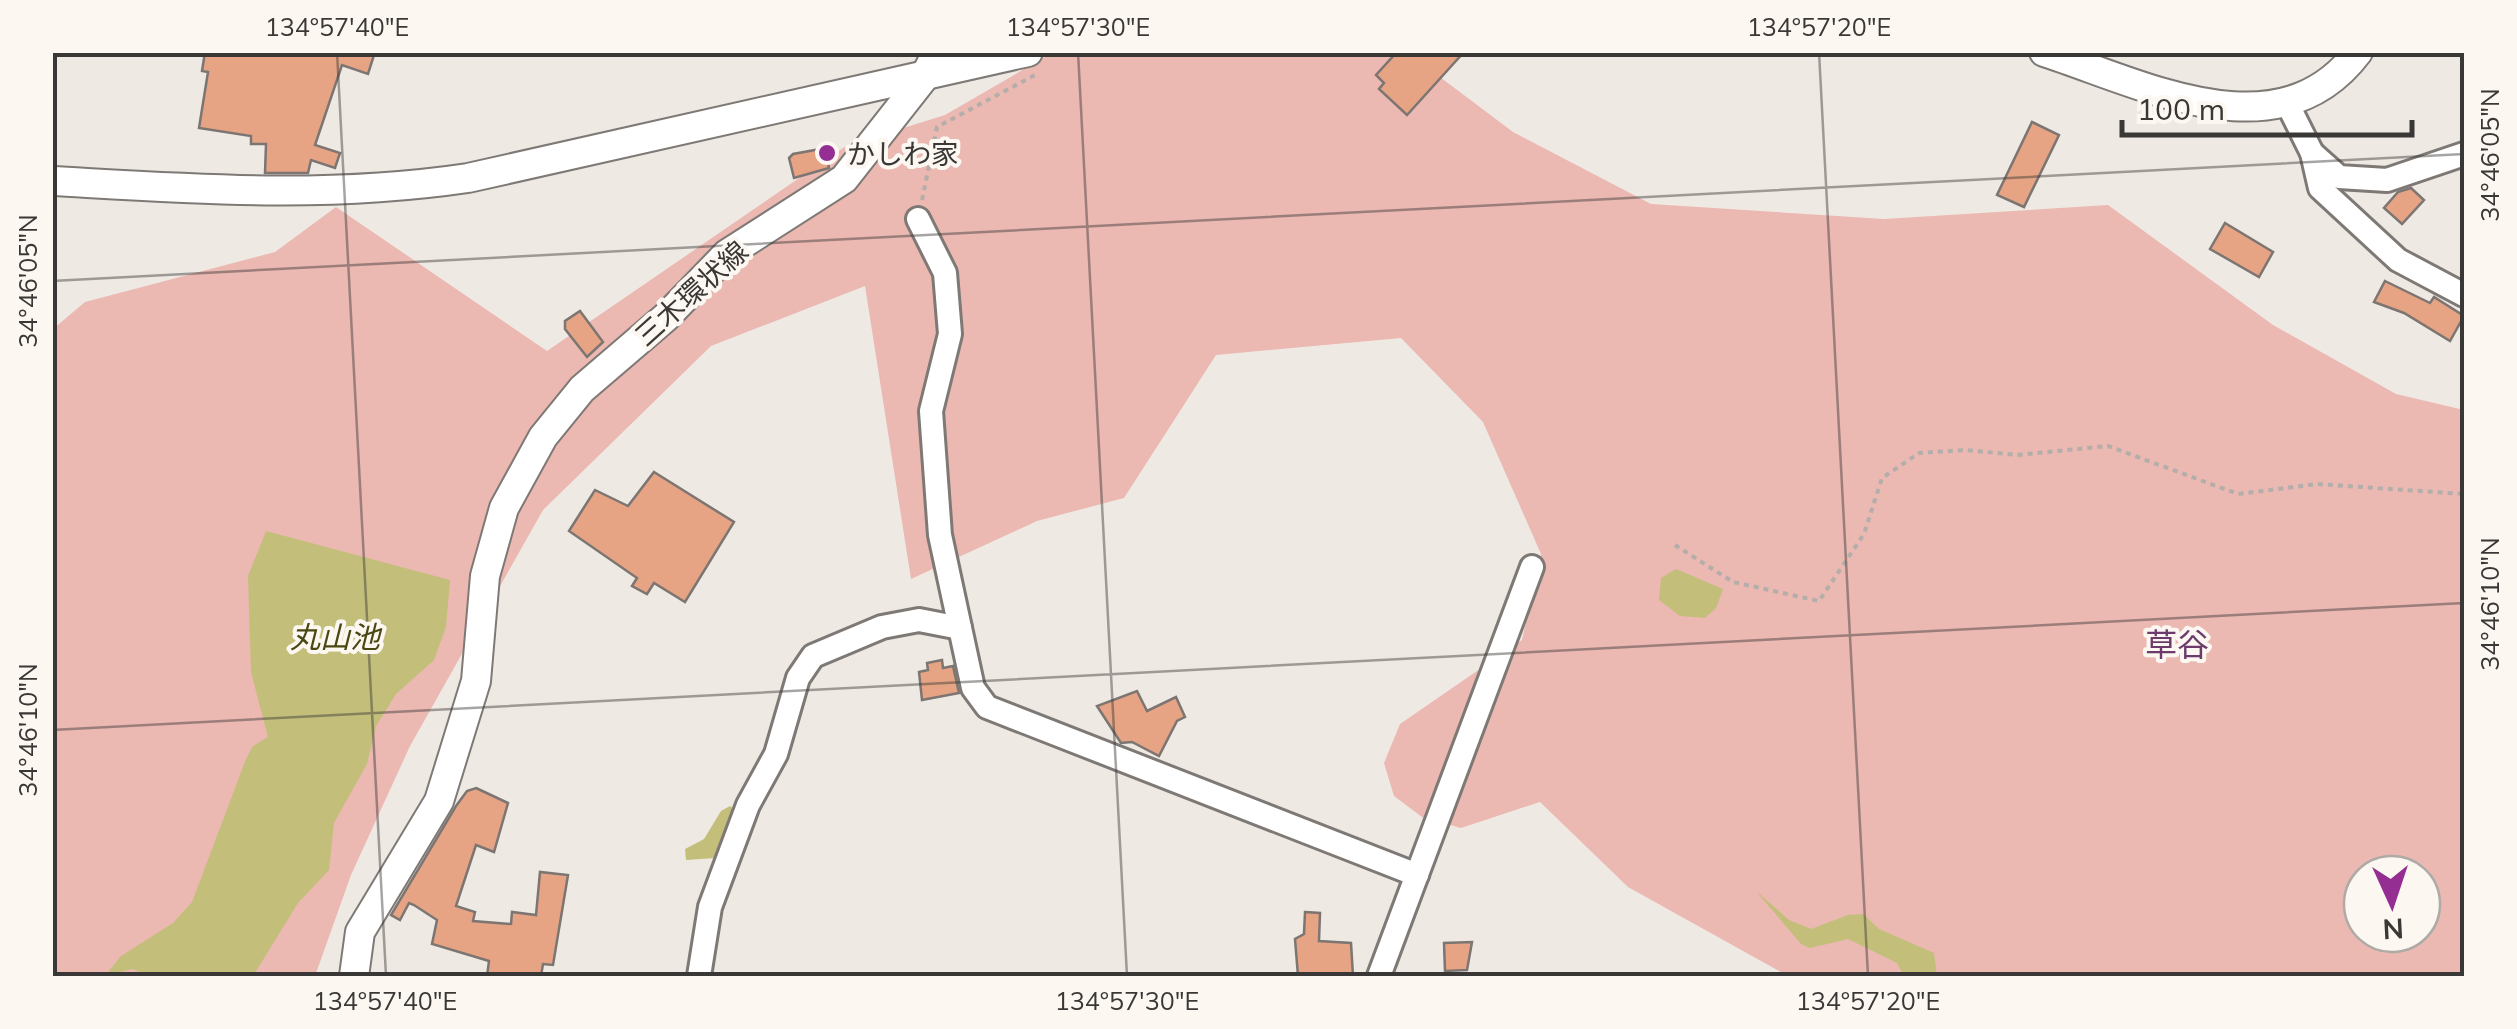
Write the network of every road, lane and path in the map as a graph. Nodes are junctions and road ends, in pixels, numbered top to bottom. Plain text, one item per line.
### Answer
1 (2044, 52) edge
2 (2358, 52) edge
3 (1034, 63) edge
4 (931, 64) edge
5 (2288, 103) junction
6 (2312, 153) junction
7 (2464, 154) edge
8 (52, 181) edge
9 (918, 220) joint
10 (2464, 295) edge
11 (2464, 494) edge
12 (1674, 545) dead end
13 (1532, 567) dead end
14 (960, 628) junction
15 (1417, 875) junction
16 (354, 976) edge
17 (699, 976) edge
18 (1378, 976) edge

1 - 5 main road
2 - 5 main road
3 - 4 main road
3 - 9 path
4 - 8 main road
4 - 16 main road, 三木環状線
5 - 6 street
6 - 7 street
6 - 10 street
9 - 14 street
11 - 12 path
13 - 15 street
14 - 15 street
14 - 17 street
15 - 18 street

